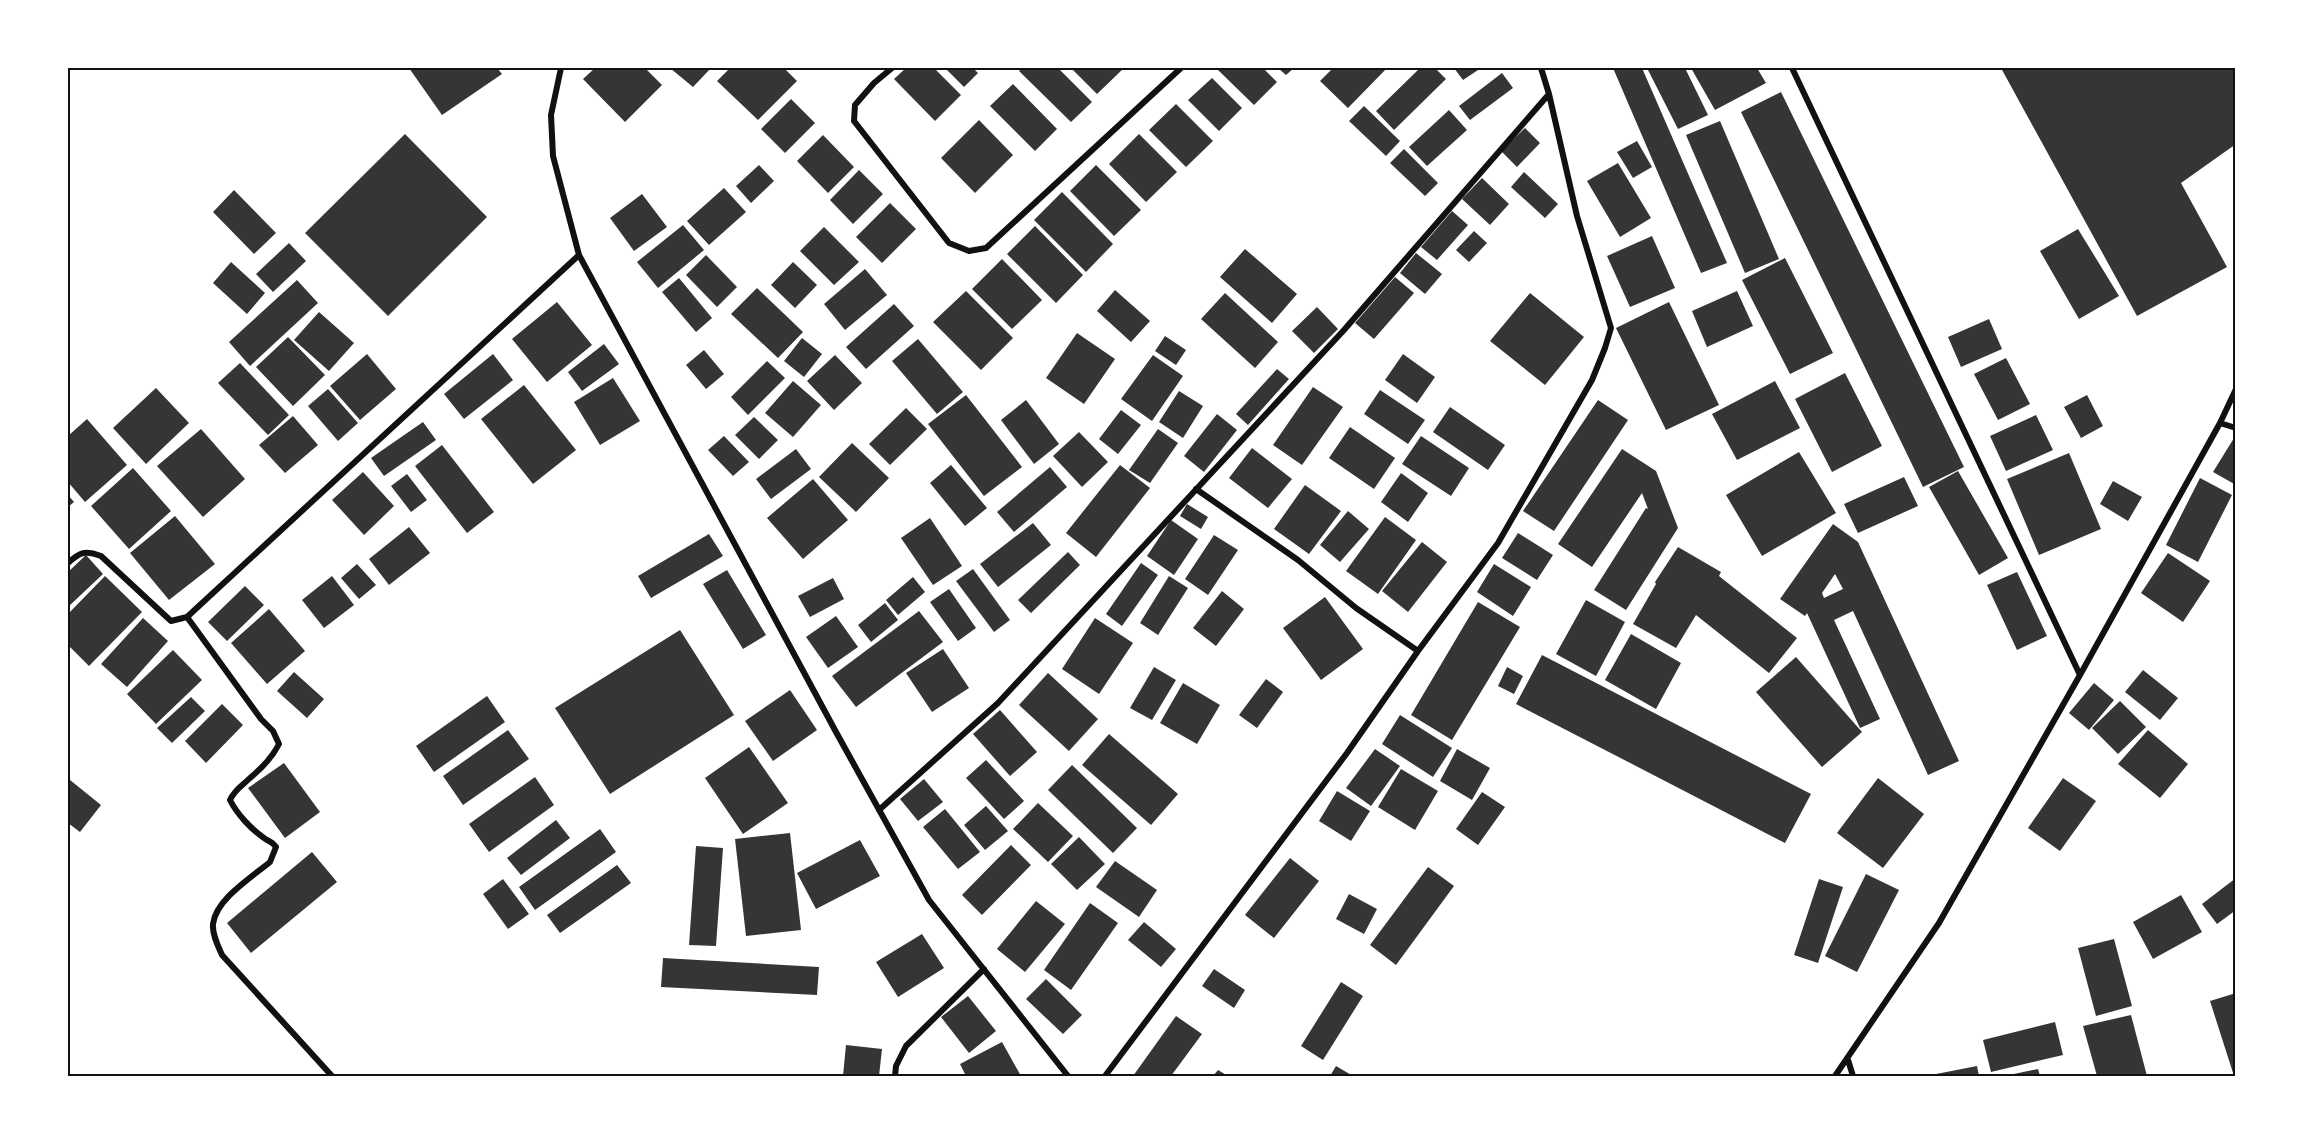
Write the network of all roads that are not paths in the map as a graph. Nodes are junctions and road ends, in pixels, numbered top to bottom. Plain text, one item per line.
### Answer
1 (561, 68) edge
2 (892, 68) edge
3 (1181, 68) edge
4 (1541, 68) edge
5 (1792, 68) edge
6 (1550, 94) junction
7 (579, 255) junction
8 (2235, 389) edge
9 (2220, 423) junction
10 (2235, 428) edge
11 (1196, 489) junction
12 (68, 563) edge
13 (187, 617) junction
14 (1418, 651) junction
15 (2080, 675) junction
16 (879, 810) junction
17 (984, 969) junction
18 (1848, 1060) junction
19 (333, 1077) edge
20 (895, 1077) edge
21 (1068, 1077) edge
22 (1105, 1077) edge
23 (1835, 1077) edge
24 (1853, 1077) edge

1 - 7 street
2 - 3 street
4 - 6 street
5 - 15 street
6 - 11 street
6 - 14 street
7 - 13 street
7 - 16 street
8 - 9 street
9 - 10 street
9 - 15 street
11 - 14 street
11 - 16 street
12 - 13 street
13 - 19 street
14 - 22 street
15 - 18 street
16 - 17 street
17 - 20 street
17 - 21 street
18 - 23 street
18 - 24 street

